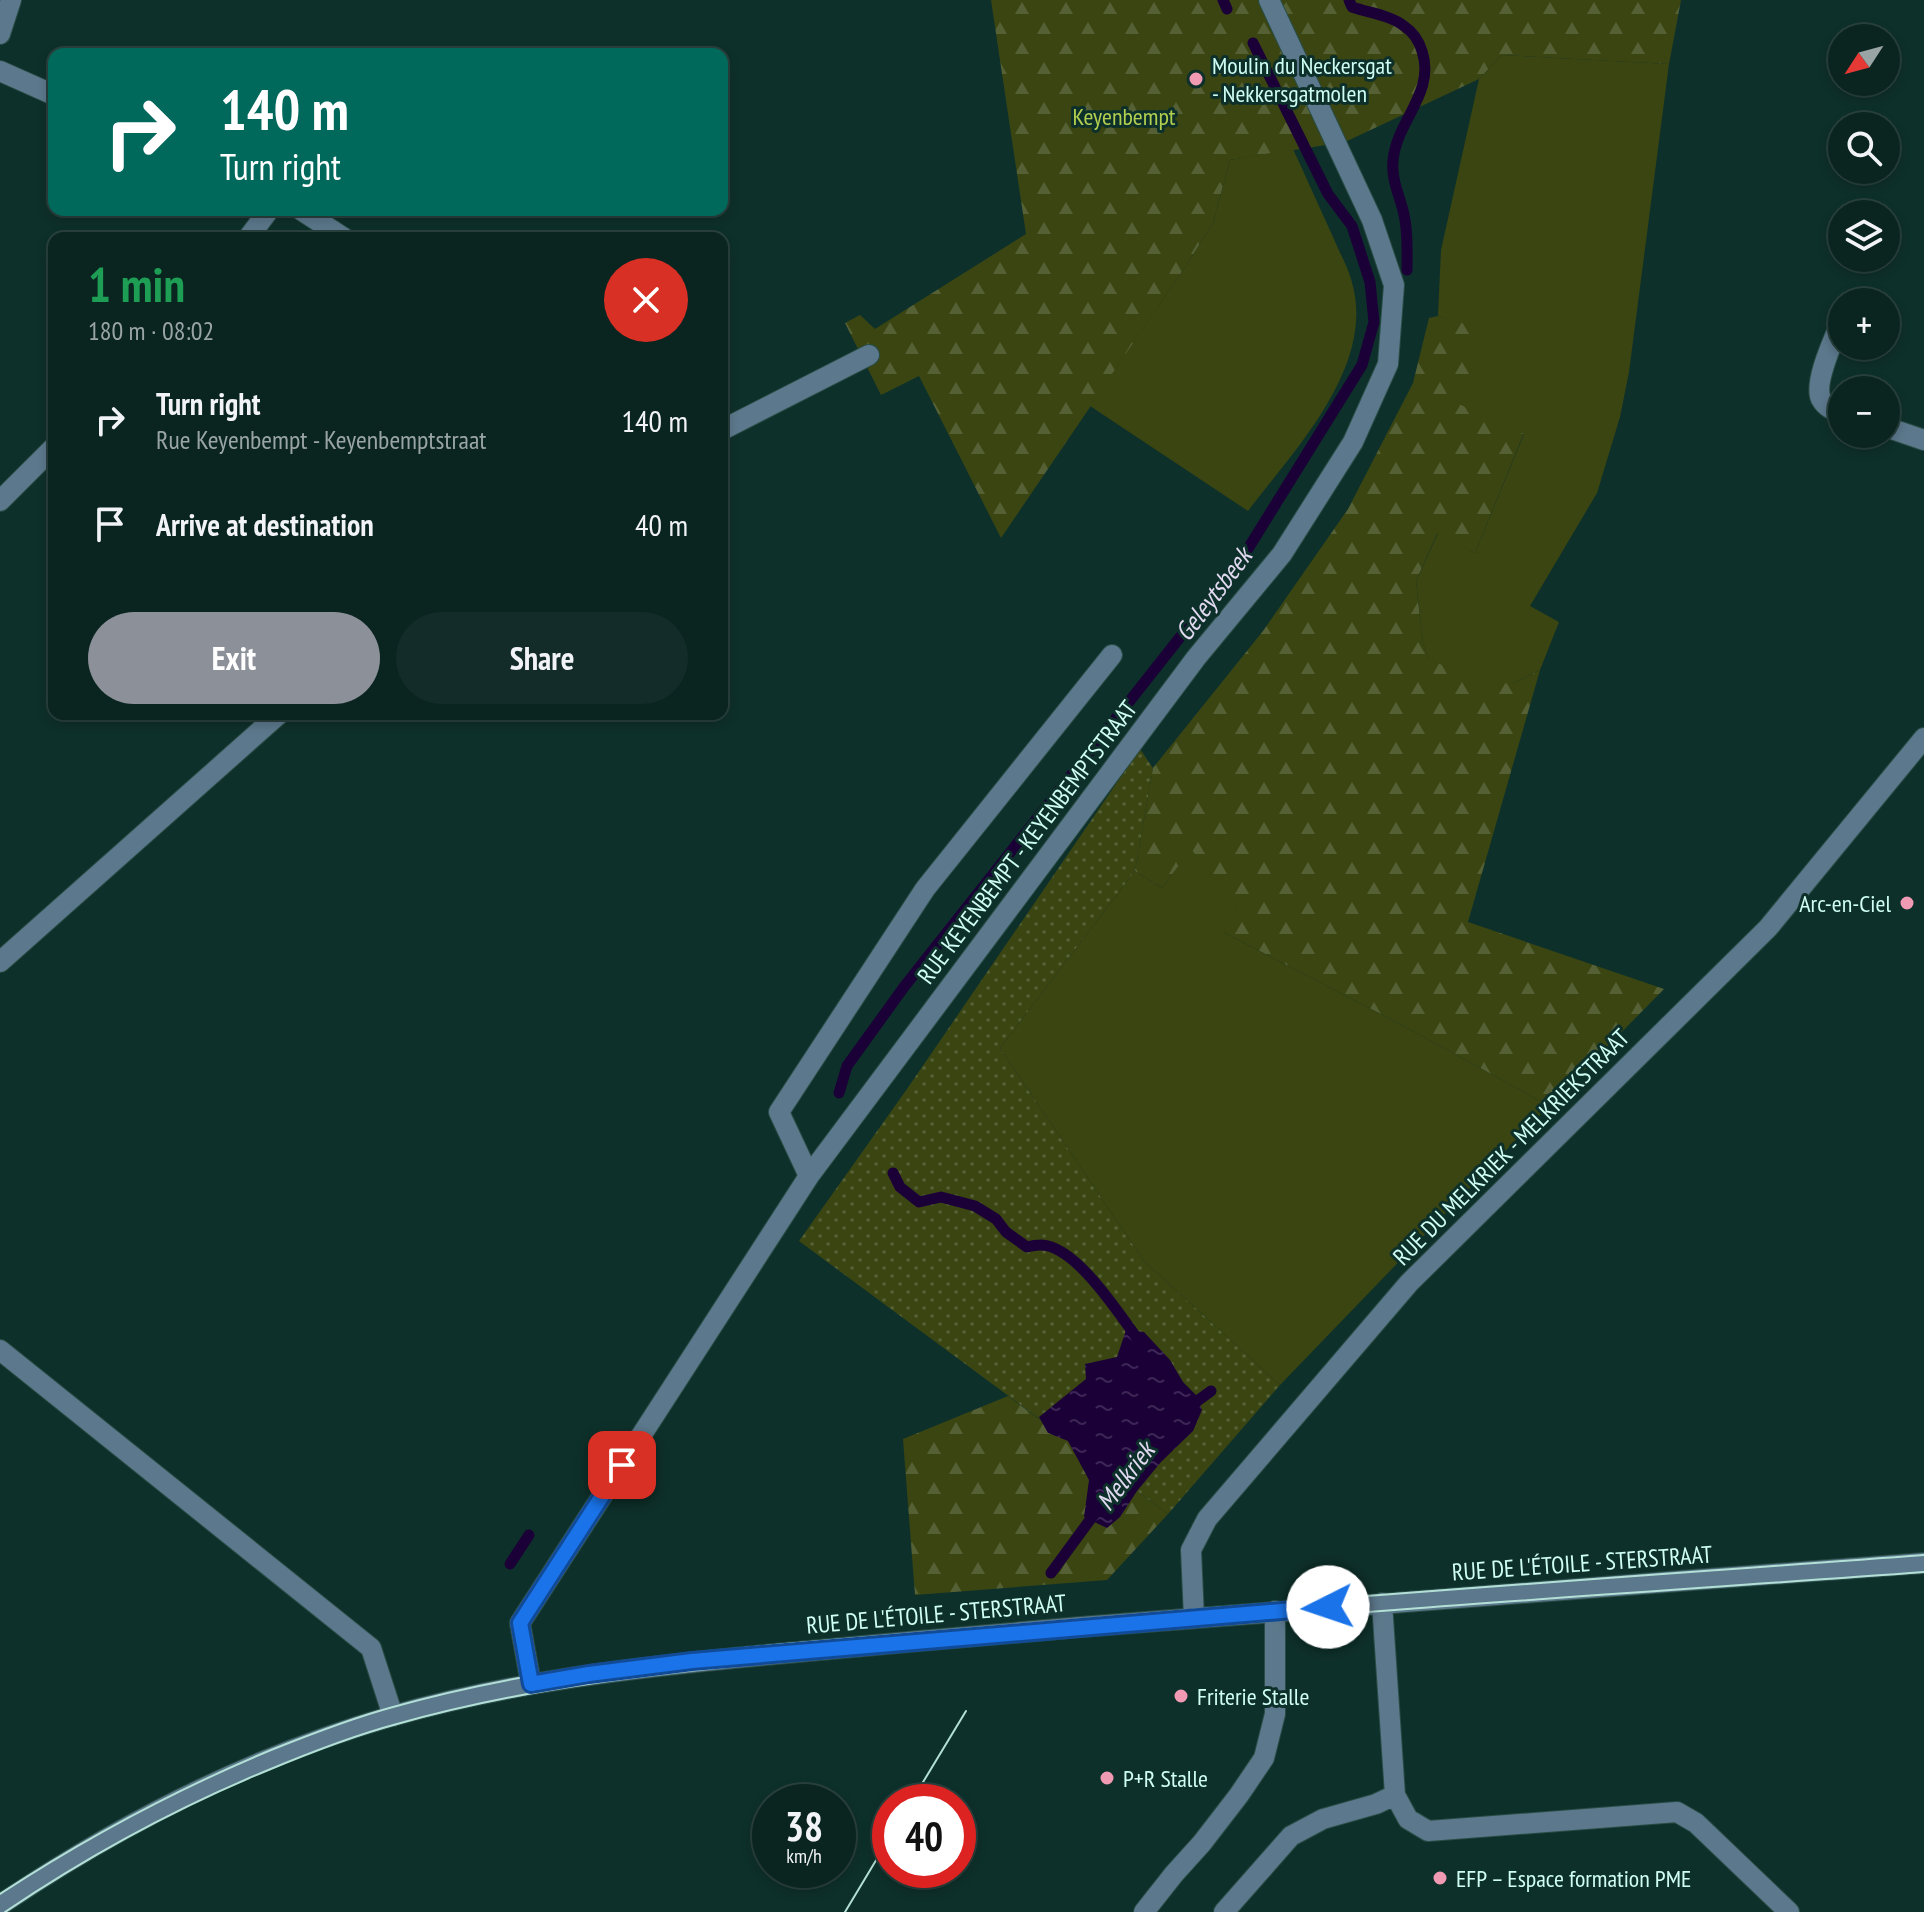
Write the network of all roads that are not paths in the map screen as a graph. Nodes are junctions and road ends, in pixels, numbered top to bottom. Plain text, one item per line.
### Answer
1 (11, 0) edge
2 (1269, 0) edge
3 (0, 34) edge
4 (0, 71) edge
5 (48, 92) edge
6 (310, 216) edge
7 (335, 232) edge
8 (869, 355) dead end
9 (1828, 359) edge
10 (1828, 408) edge
11 (728, 427) edge
12 (1900, 432) edge
13 (1924, 440) edge
14 (48, 453) edge
15 (0, 501) edge
16 (1112, 655) dead end
17 (272, 720) edge
18 (1924, 738) edge
19 (0, 962) edge
20 (809, 1176) junction
21 (0, 1350) edge
22 (1924, 1563) edge
23 (1382, 1603) junction
24 (1275, 1611) junction
25 (1194, 1618) junction
26 (531, 1684) junction
27 (393, 1716) junction
28 (1395, 1795) junction
29 (0, 1905) edge
30 (1144, 1912) edge
31 (1224, 1912) edge
32 (1789, 1912) edge

1 - 3 street
2 - 20 street, RUE KEYENBEMPT - KEYENBEMPTSTRAAT
4 - 5 street
6 - 7 street
8 - 11 street
9 - 10 street
12 - 13 street
14 - 15 street
16 - 20 street
17 - 19 street
18 - 25 street, RUE DU MELKRIEK - MELKRIEKSTRAAT
20 - 26 street, RUE KEYENBEMPT - KEYENBEMPTSTRAAT
21 - 27 street
22 - 23 street, RUE DE L'ÉTOILE - STERSTRAAT
23 - 24 street, RUE DE L'ÉTOILE - STERSTRAAT
23 - 28 street
24 - 25 street, RUE DE L'ÉTOILE - STERSTRAAT
24 - 30 street
25 - 26 street, RUE DE L'ÉTOILE - STERSTRAAT
26 - 27 street, RUE DE L'ÉTOILE - STERSTRAAT
27 - 29 street, RUE DE L'ÉTOILE - STERSTRAAT
28 - 31 street
28 - 32 street

